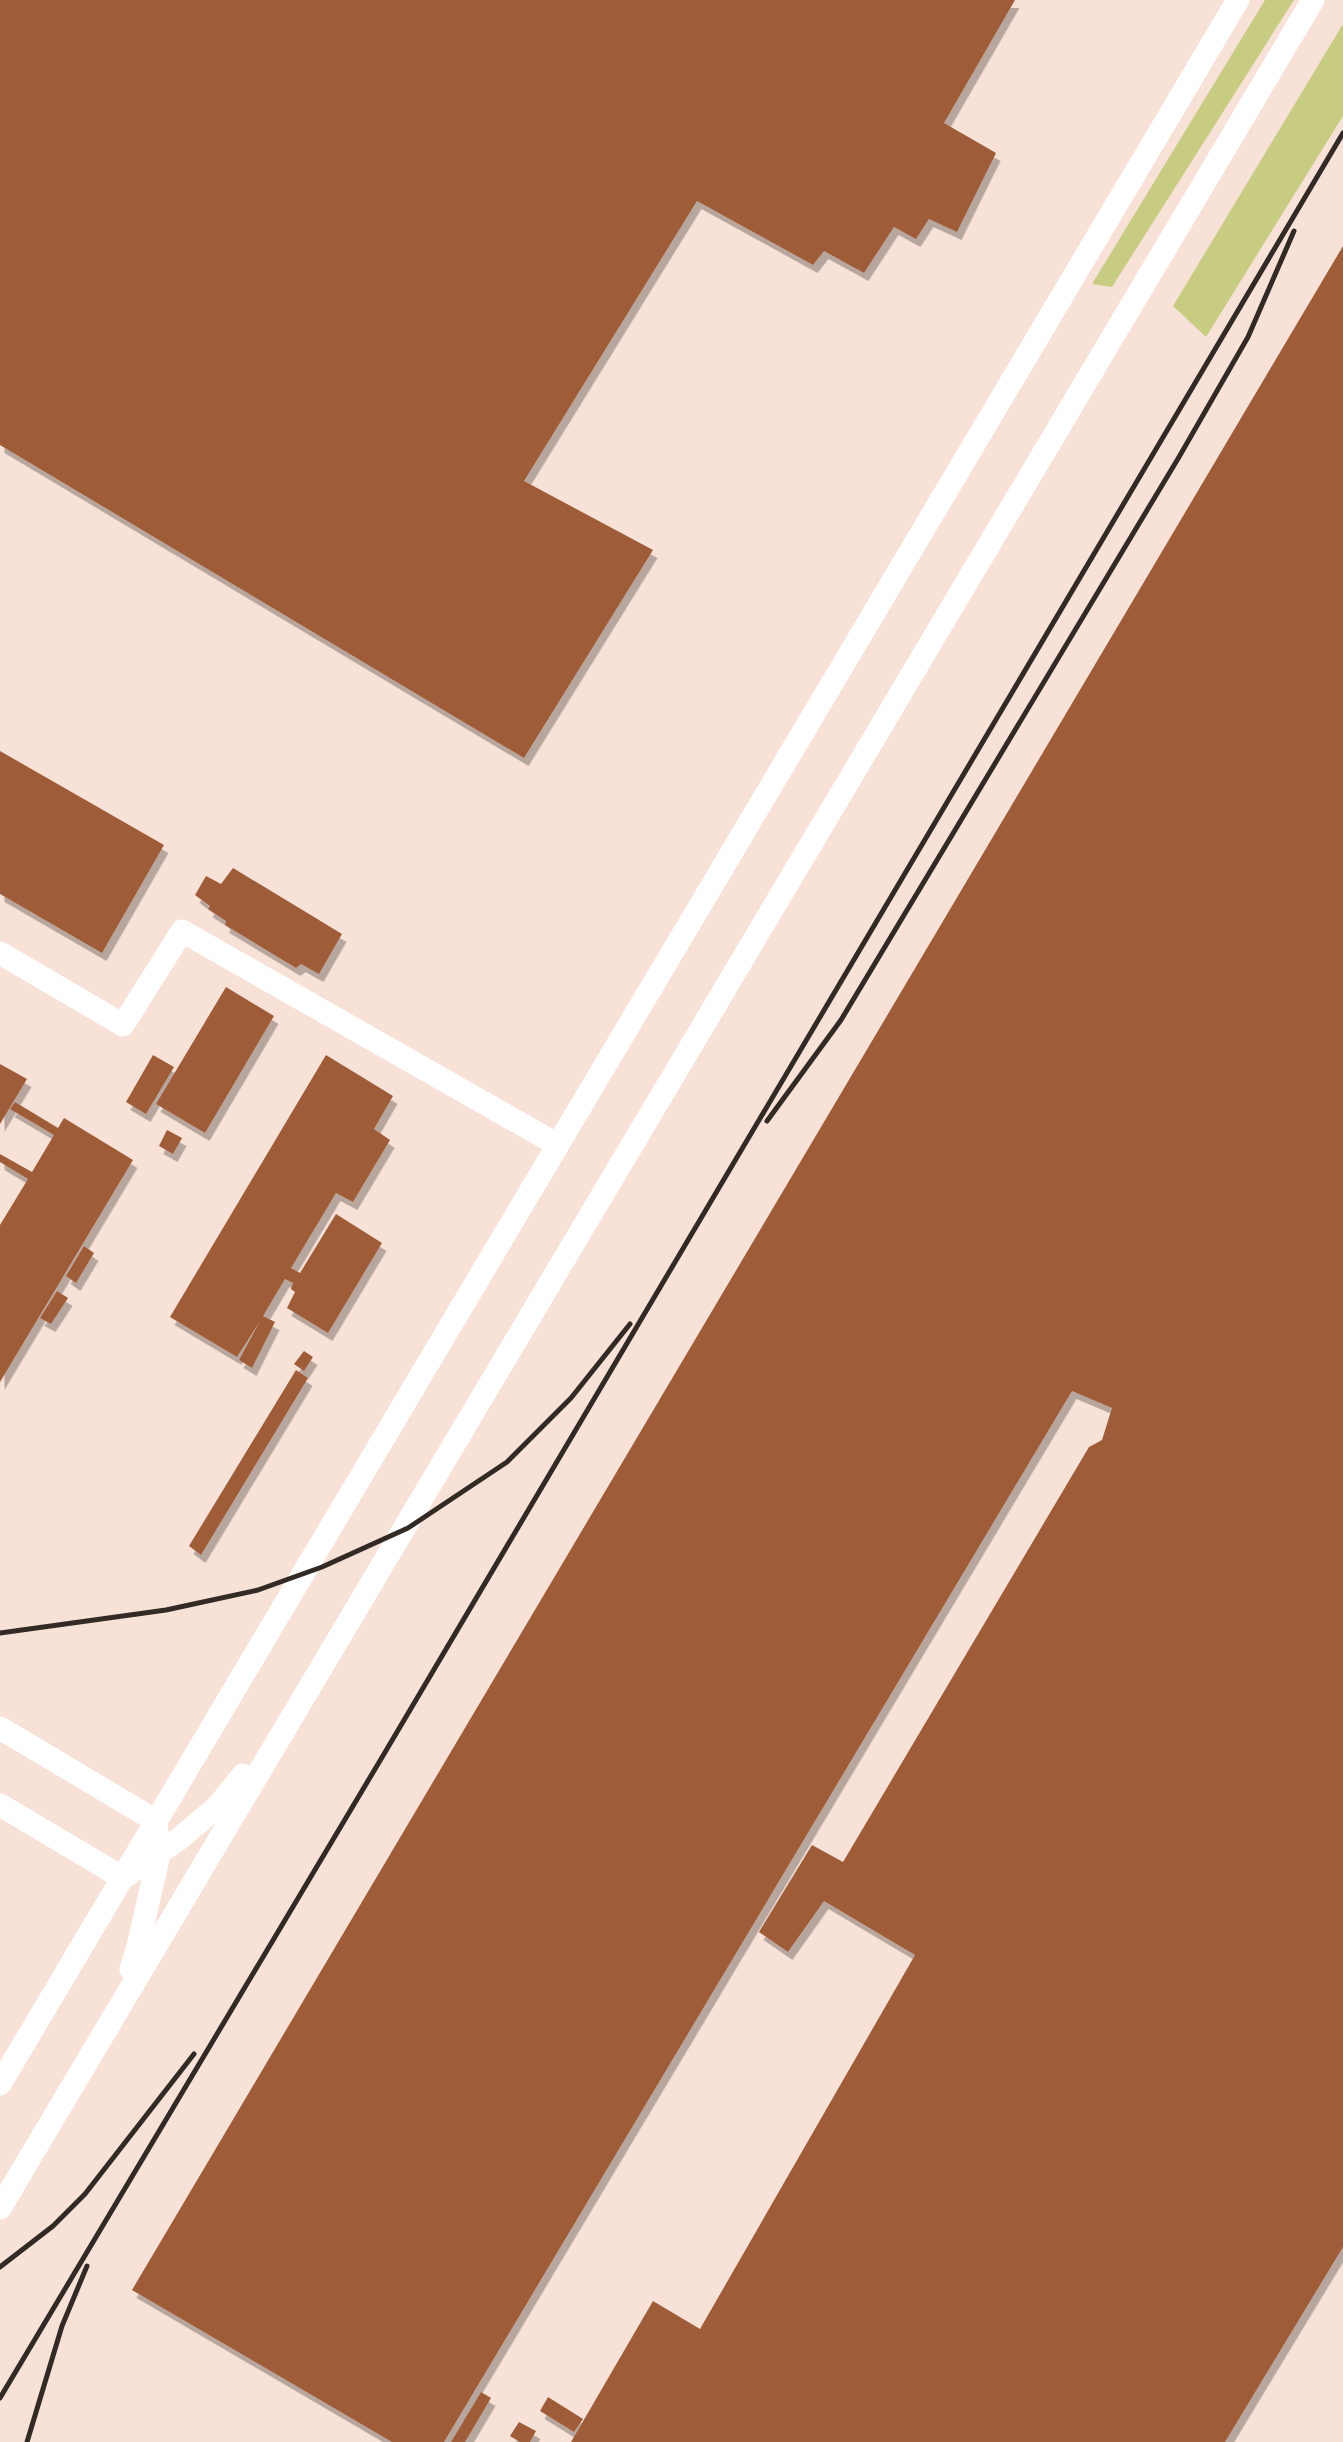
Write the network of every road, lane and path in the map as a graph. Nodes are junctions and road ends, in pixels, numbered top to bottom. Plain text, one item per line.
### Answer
1 (1238, 0) edge
2 (1313, 0) edge
3 (0, 953) edge
4 (558, 1145) junction
5 (294, 1713) junction
6 (0, 1728) edge
7 (0, 1805) edge
8 (156, 1821) junction
9 (158, 1853) junction
10 (123, 1878) junction
11 (111, 2021) junction
12 (0, 2084) edge
13 (0, 2208) edge

1 - 4 lane
2 - 5 lane
3 - 4 lane
4 - 8 lane
5 - 9 lane
5 - 11 lane
6 - 8 lane
7 - 10 lane
8 - 9 lane
8 - 10 lane
9 - 10 lane
9 - 11 lane
10 - 12 lane
11 - 13 lane

